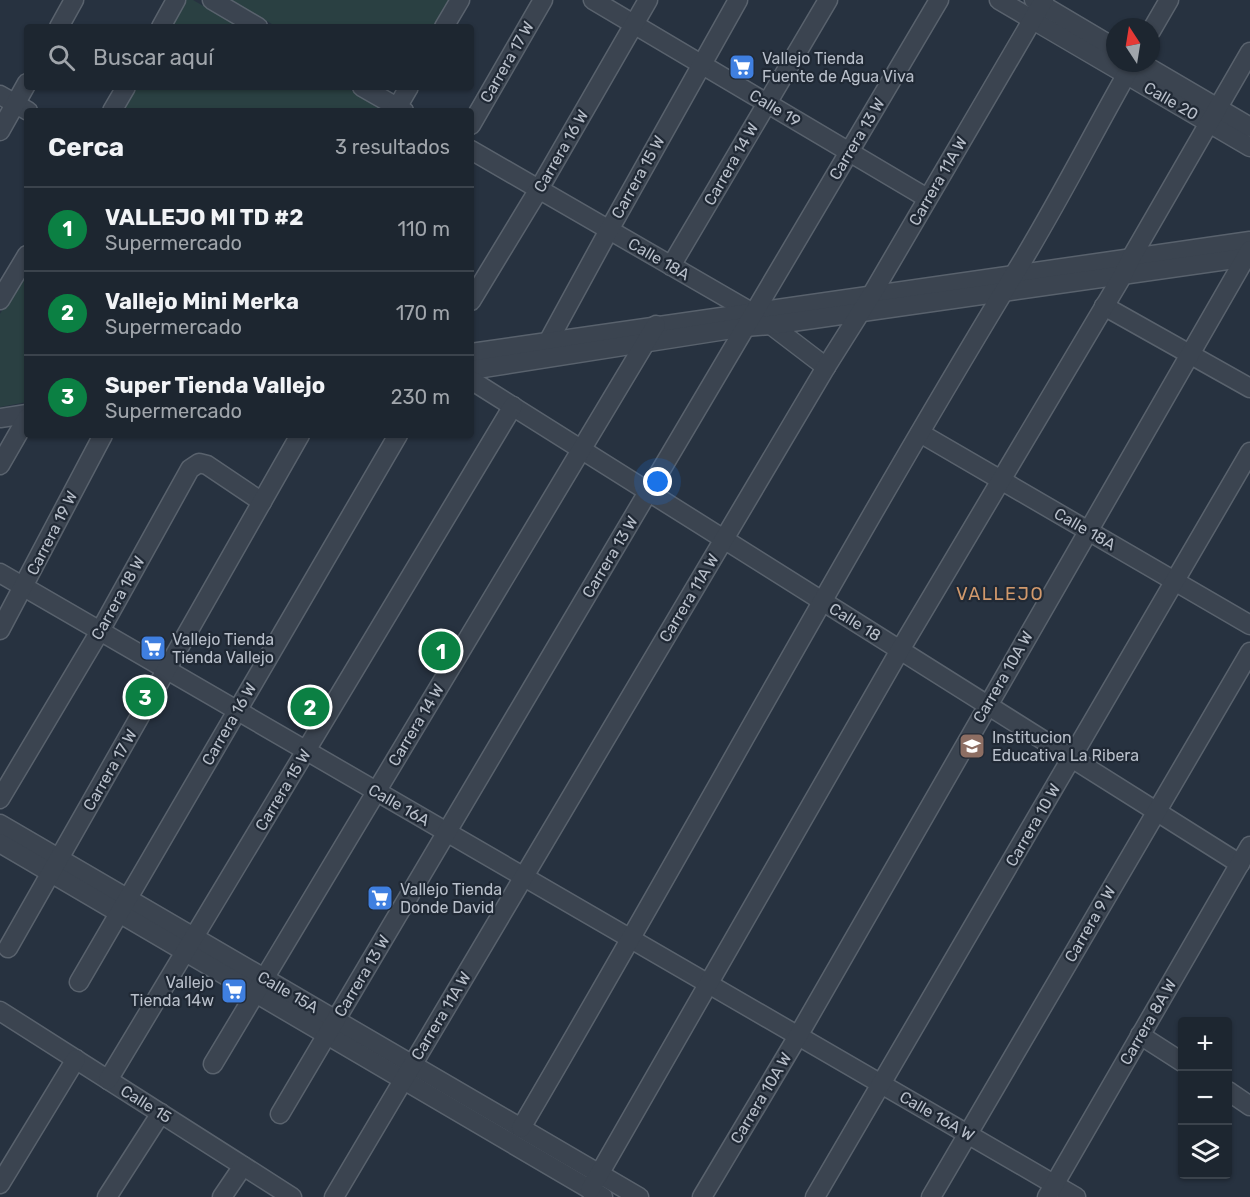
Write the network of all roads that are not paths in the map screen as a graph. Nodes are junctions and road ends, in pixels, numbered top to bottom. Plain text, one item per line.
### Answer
1 (74, 0) edge
2 (176, 0) edge
3 (212, 0) edge
4 (460, 0) edge
5 (543, 0) edge
6 (593, 0) edge
7 (648, 0) edge
8 (738, 0) edge
9 (828, 0) edge
10 (939, 0) edge
11 (999, 0) edge
12 (1169, 0) edge
13 (1038, 6) edge
14 (1159, 18) edge
15 (61, 24) edge
16 (162, 24) edge
17 (253, 24) edge
18 (446, 24) edge
19 (634, 24) junction
20 (1106, 43) edge
21 (1250, 52) edge
22 (1106, 53) edge
23 (701, 64) junction
24 (1127, 72) edge
25 (1134, 72) edge
26 (1153, 72) edge
27 (24, 88) edge
28 (124, 90) edge
29 (367, 90) edge
30 (408, 90) edge
31 (14, 103) edge
32 (767, 103) junction
33 (114, 108) edge
34 (396, 108) edge
35 (400, 108) edge
36 (1213, 115) junction
37 (474, 120) edge
38 (1250, 127) edge
39 (0, 131) edge
40 (1250, 147) edge
41 (474, 152) edge
42 (849, 152) junction
43 (539, 189) junction
44 (927, 198) junction
45 (609, 230) junction
46 (1249, 251) edge
47 (1131, 258) junction
48 (24, 260) edge
49 (671, 266) junction
50 (1015, 274) junction
51 (1123, 275) junction
52 (1002, 292) junction
53 (872, 294) junction
54 (474, 296) edge
55 (0, 300) edge
56 (1104, 306) junction
57 (860, 313) junction
58 (749, 320) junction
59 (656, 325) junction
60 (771, 325) junction
61 (643, 344) junction
62 (547, 349) junction
63 (474, 353) edge
64 (1189, 354) junction
65 (826, 367) junction
66 (474, 369) edge
67 (474, 382) edge
68 (1250, 388) edge
69 (513, 406) junction
70 (0, 418) edge
71 (24, 424) edge
72 (24, 424) edge
73 (24, 426) edge
74 (920, 433) junction
75 (0, 435) edge
76 (101, 438) edge
77 (298, 438) edge
78 (396, 438) edge
79 (581, 449) junction
80 (1250, 452) edge
81 (0, 465) edge
82 (1002, 481) junction
83 (648, 492) junction
84 (262, 502) junction
85 (1087, 531) junction
86 (724, 540) junction
87 (0, 573) edge
88 (1175, 582) junction
89 (24, 587) junction
90 (823, 602) junction
91 (1250, 626) edge
92 (0, 630) edge
93 (100, 631) junction
94 (900, 650) junction
95 (1250, 652) edge
96 (167, 670) junction
97 (987, 705) junction
98 (236, 710) junction
99 (306, 751) junction
100 (1071, 758) junction
101 (376, 791) junction
102 (0, 799) edge
103 (1156, 812) junction
104 (0, 824) edge
105 (447, 832) junction
106 (0, 843) edge
107 (1250, 846) edge
108 (1240, 864) junction
109 (56, 866) junction
110 (524, 877) junction
111 (123, 906) junction
112 (632, 939) junction
113 (190, 945) junction
114 (9, 948) dead end
115 (79, 982) dead end
116 (707, 984) junction
117 (259, 985) junction
118 (0, 1011) edge
119 (332, 1028) junction
120 (1140, 1035) junction
121 (798, 1036) junction
122 (76, 1059) junction
123 (1178, 1059) edge
124 (213, 1064) dead end
125 (408, 1072) junction
126 (108, 1080) junction
127 (881, 1084) junction
128 (1232, 1094) edge
129 (1250, 1106) edge
130 (161, 1113) junction
131 (280, 1114) dead end
132 (498, 1125) junction
133 (521, 1128) junction
134 (967, 1134) junction
135 (243, 1166) junction
136 (0, 1184) edge
137 (597, 1187) edge
138 (1050, 1191) edge
139 (107, 1197) edge
140 (222, 1197) edge
141 (292, 1197) edge
142 (334, 1197) edge
143 (639, 1197) edge
144 (702, 1197) edge
145 (815, 1197) edge
146 (931, 1197) edge
147 (1076, 1197) edge

1 - 15 street
2 - 16 street
3 - 17 street
4 - 18 street
5 - 37 street, Carrera 17 W
6 - 19 street, Calle 19
7 - 19 street, Carrera 16 W
8 - 23 street, Carrera 15 W
9 - 32 street, Carrera 14 W
10 - 42 street, Carrera 13 W
11 - 13 street, Calle 20
12 - 14 street
13 - 20 street, Calle 20
13 - 22 street, Calle 20
13 - 44 street, Carrera 11A W
19 - 23 street, Calle 19
19 - 43 street, Carrera 16 W
21 - 36 street
23 - 32 street, Calle 19
23 - 45 street, Carrera 15 W
24 - 50 street
25 - 36 street, Calle 20
26 - 36 street, Calle 20
27 - 31 street
28 - 33 street
29 - 34 street
30 - 35 street
31 - 39 street
32 - 42 street, Calle 19
32 - 49 street, Carrera 14 W
36 - 38 street, Calle 20
36 - 40 street, Calle 20
36 - 47 street
41 - 43 street, Calle 18A
42 - 44 street, Calle 19
42 - 58 street, Carrera 13 W
43 - 45 street, Calle 18A
43 - 54 street, Carrera 16 W
44 - 53 street, Carrera 11A W
45 - 49 street, Calle 18A
45 - 62 street, Carrera 15 W
46 - 47 street
46 - 51 street
46 - 64 street, Carrera 10A W
47 - 50 street
47 - 51 street
48 - 55 street
49 - 58 street, Calle 18A
50 - 52 street
50 - 53 street
51 - 52 street
51 - 56 street
52 - 57 street
52 - 74 street
53 - 57 street, Carrera 11A W
53 - 58 street
56 - 64 street
56 - 82 street
57 - 60 street
57 - 65 street, Carrera 11A W
58 - 59 street
58 - 60 street
58 - 61 street
58 - 83 street, Carrera 13 W
59 - 61 street, Carrera 14 W
59 - 62 street
60 - 65 street
61 - 62 street
61 - 79 street, Carrera 14 W
62 - 63 street
62 - 66 street
64 - 68 street
64 - 85 street, Carrera 10A W
65 - 86 street, Carrera 11A W
67 - 69 street, Calle 18
69 - 79 street, Calle 18
69 - 99 street, Carrera 15 W
70 - 71 street
72 - 75 street
73 - 81 street
74 - 82 street, Calle 18A
74 - 90 street
76 - 89 street, Carrera 19 W
77 - 84 street, Carrera 17 W
78 - 98 street, Carrera 16 W
79 - 83 street, Calle 18
79 - 101 street, Carrera 14 W
80 - 88 street, Carrera 10 W
82 - 85 street, Calle 18A
82 - 94 street
83 - 86 street, Calle 18
83 - 105 street, Carrera 13 W
84 - 93 street, Carrera 18 W
84 - 96 street, Carrera 17 W
85 - 88 street, Calle 18A
85 - 97 street, Carrera 10A W
86 - 90 street, Calle 18
86 - 110 street, Carrera 11A W
87 - 89 street, Calle 16A
88 - 91 street, Calle 18A
88 - 100 street, Carrera 10 W
89 - 92 street, Carrera 19 W
89 - 93 street, Calle 16A
90 - 94 street, Calle 18
90 - 112 street
93 - 96 street, Calle 16A
93 - 102 street, Carrera 18 W
94 - 97 street, Calle 18
94 - 116 street
95 - 103 street, Carrera 9 W
96 - 98 street, Calle 16A
96 - 109 street, Carrera 17 W
97 - 100 street, Calle 18
97 - 121 street, Carrera 10A W
98 - 99 street, Calle 16A
98 - 111 street, Carrera 16 W
99 - 101 street, Calle 16A
99 - 113 street, Carrera 15 W
100 - 103 street, Calle 18
100 - 127 street, Carrera 10 W
101 - 105 street, Calle 16A
101 - 117 street, Carrera 14 W
103 - 108 street, Calle 18
103 - 134 street, Carrera 9 W
104 - 109 street, Calle 15A
105 - 110 street, Calle 16A
105 - 119 street, Carrera 13 W
106 - 109 street, Calle 15A
107 - 108 street, Carrera 8A W
108 - 120 street, Carrera 8A W
109 - 111 street, Calle 15A
109 - 114 street, Carrera 17 W
110 - 112 street, Calle 16A
110 - 125 street, Carrera 11A W
111 - 113 street, Calle 15A
111 - 115 street, Carrera 16 W
112 - 116 street, Calle 16A
112 - 133 street
113 - 117 street, Calle 15A
113 - 126 street, Carrera 15 W
116 - 121 street, Calle 16A
116 - 137 street
117 - 119 street, Calle 15A
117 - 124 street, Carrera 14 W
118 - 122 street, Calle 15
119 - 125 street, Calle 15A
119 - 131 street, Carrera 13 W
120 - 123 street
120 - 138 street, Carrera 8A W
121 - 127 street, Calle 16A W
121 - 144 street, Carrera 10A W
122 - 126 street, Calle 15
122 - 136 street
125 - 132 street, Calle 15A
125 - 142 street, Carrera 11A W
126 - 130 street, Calle 15
127 - 134 street, Calle 16A W
127 - 145 street, Carrera 10 W
128 - 129 street
130 - 135 street, Calle 15
130 - 139 street
132 - 133 street, Calle 15A
132 - 137 street, Calle 15A
133 - 137 street, Calle 15A
134 - 138 street, Calle 16A W
134 - 146 street, Carrera 9 W
135 - 140 street
135 - 141 street, Calle 15
137 - 143 street, Calle 15A
138 - 147 street, Calle 16A W

